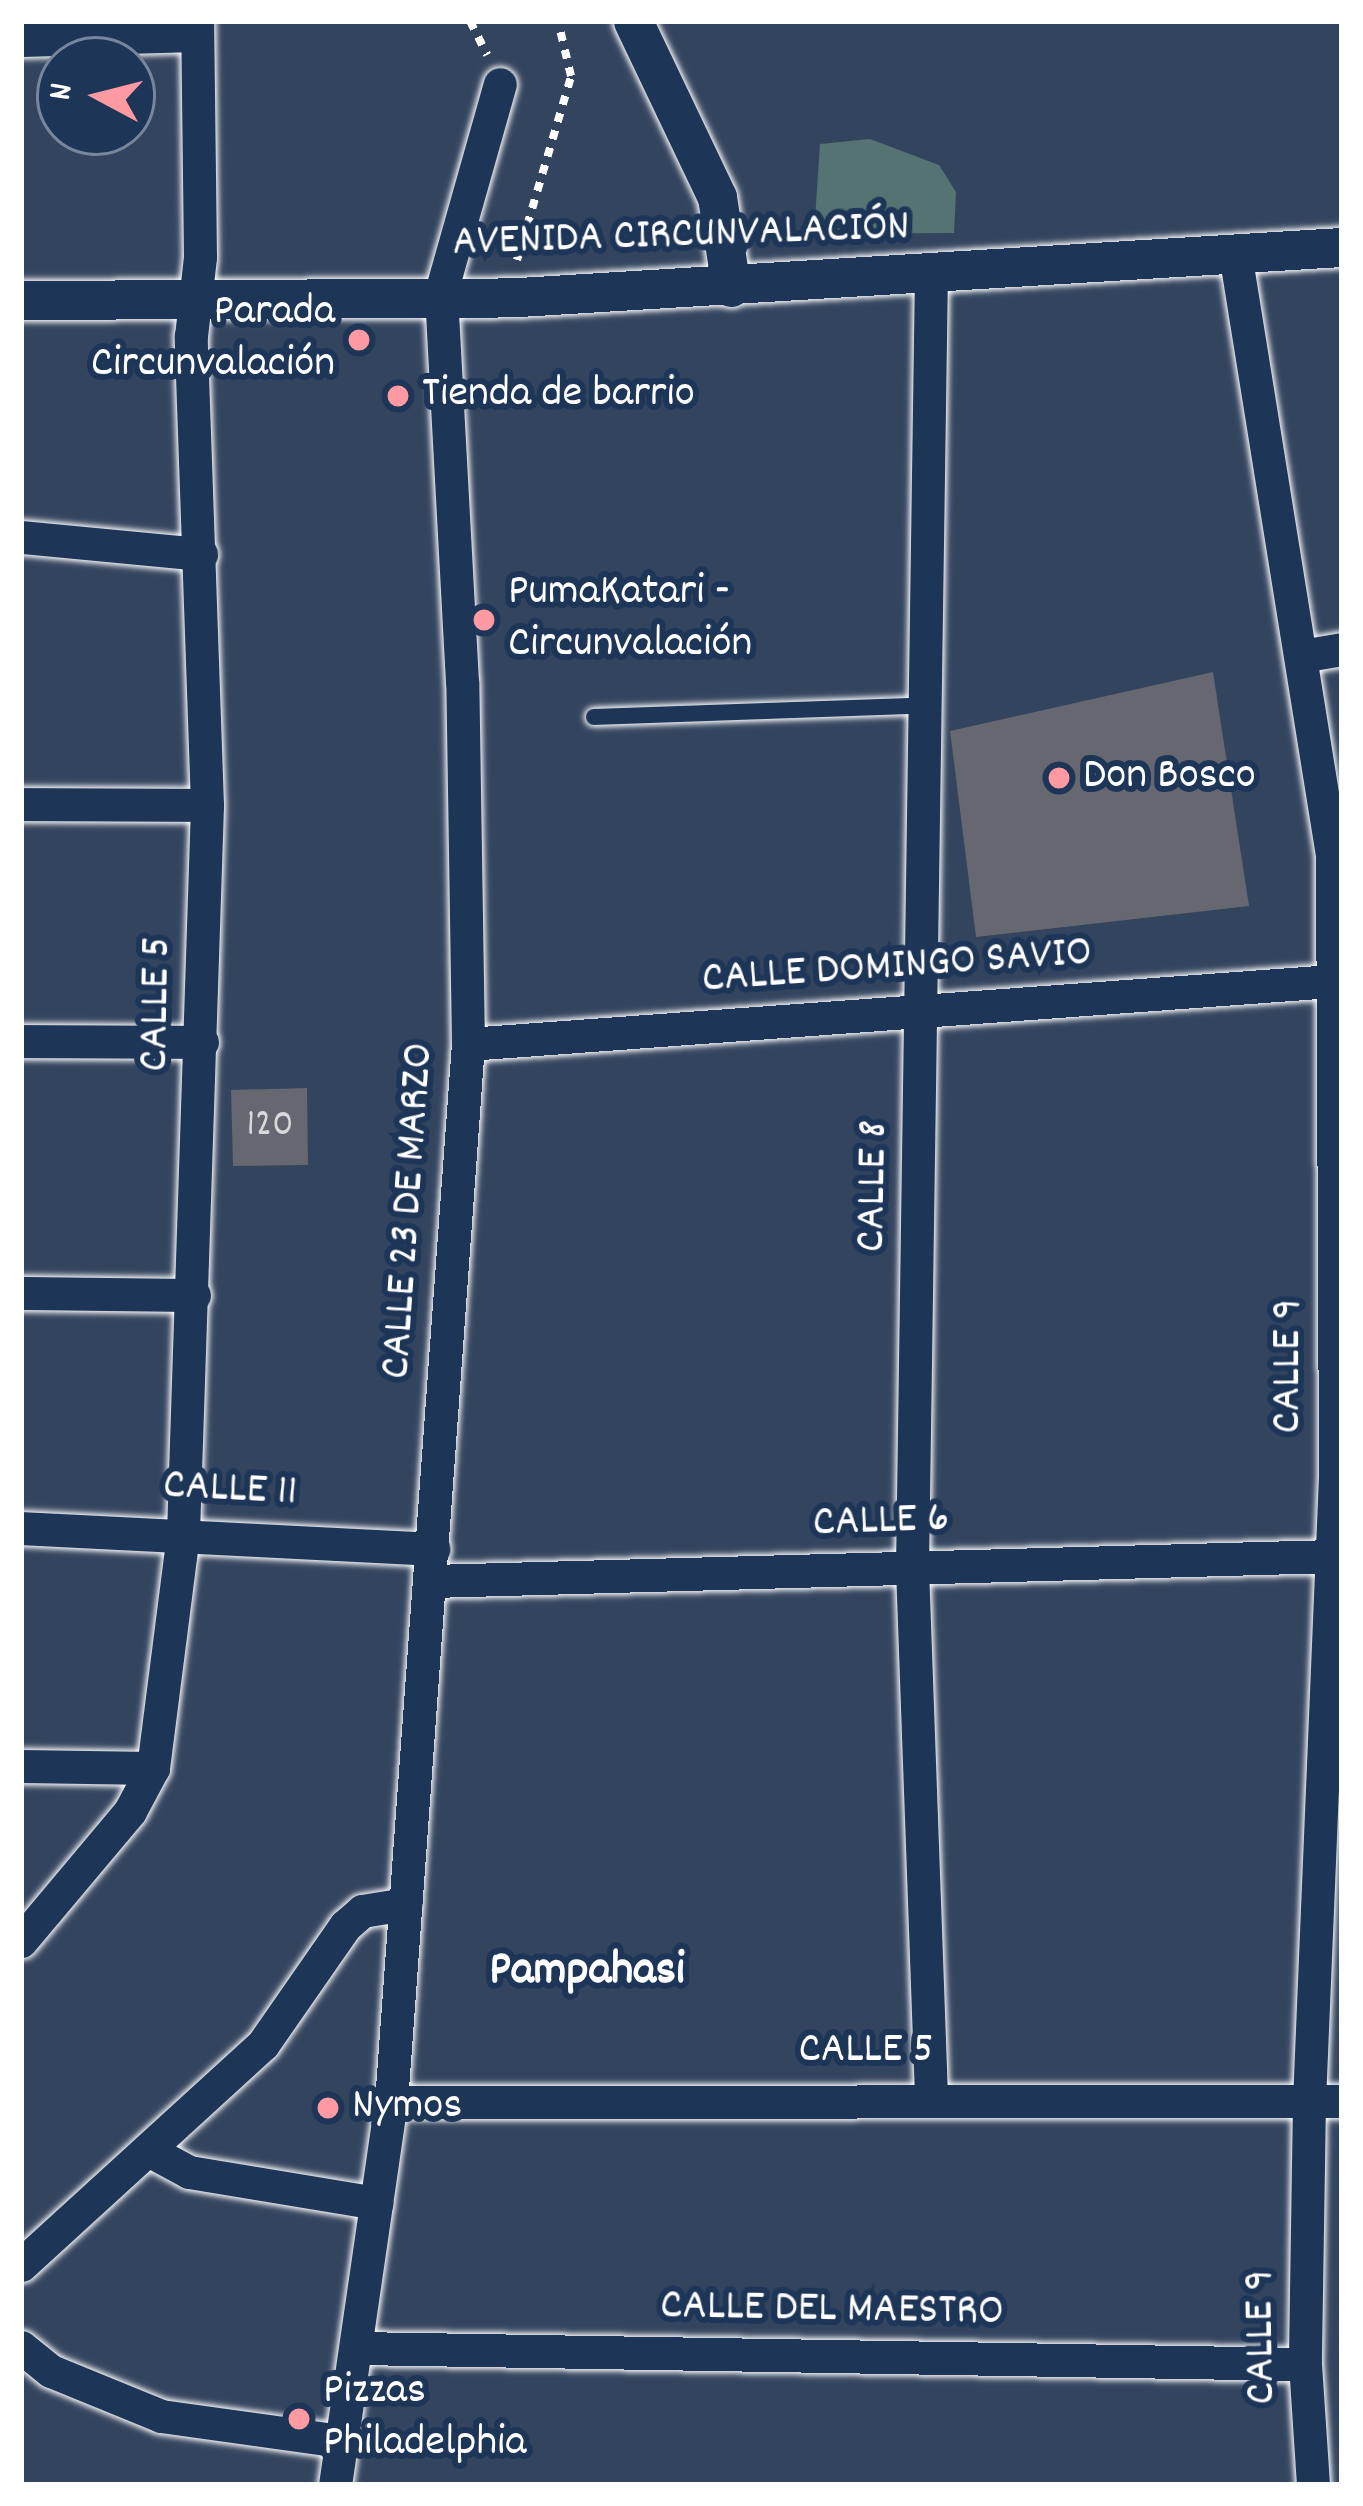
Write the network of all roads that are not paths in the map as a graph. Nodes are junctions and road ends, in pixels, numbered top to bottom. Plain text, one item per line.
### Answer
1 (633, 21) edge
2 (197, 28) edge
3 (21, 40) edge
4 (500, 84) dead end
5 (1342, 247) edge
6 (1235, 253) junction
7 (932, 277) junction
8 (731, 287) junction
9 (441, 292) junction
10 (195, 294) junction
11 (21, 300) edge
12 (21, 537) edge
13 (201, 554) junction
14 (1342, 649) edge
15 (1301, 656) junction
16 (931, 705) junction
17 (594, 717) dead end
18 (21, 804) edge
19 (207, 805) junction
20 (1337, 855) edge
21 (1333, 981) junction
22 (924, 1012) junction
23 (21, 1041) edge
24 (202, 1042) junction
25 (468, 1044) junction
26 (21, 1293) edge
27 (194, 1295) junction
28 (1339, 1476) edge
29 (21, 1528) edge
30 (183, 1533) junction
31 (1333, 1556) junction
32 (433, 1565) junction
33 (912, 1567) junction
34 (21, 1766) edge
35 (153, 1768) junction
36 (404, 1904) junction
37 (21, 1941) edge
38 (931, 2096) junction
39 (1325, 2101) edge
40 (391, 2102) junction
41 (152, 2152) junction
42 (376, 2203) junction
43 (21, 2265) edge
44 (21, 2347) edge
45 (357, 2348) junction
46 (1305, 2365) junction
47 (341, 2441) junction
48 (334, 2485) edge
49 (1313, 2485) edge

1 - 8 street
2 - 3 street
2 - 10 street, CALLE 5
4 - 9 street, CALLE 23 DE MARZO
5 - 6 street, AVENIDA CIRCUNVALACIÓN
6 - 7 street, AVENIDA CIRCUNVALACIÓN
6 - 15 street, CALLE 9
7 - 8 street, AVENIDA CIRCUNVALACIÓN
7 - 16 street, CALLE 8
8 - 9 street, AVENIDA CIRCUNVALACIÓN
9 - 10 street, AVENIDA CIRCUNVALACIÓN
9 - 25 street, CALLE 23 DE MARZO
10 - 11 street, AVENIDA CIRCUNVALACIÓN
10 - 13 street, CALLE 5
12 - 13 street
13 - 19 street, CALLE 5
14 - 15 street
15 - 20 street, CALLE 9
16 - 17 lane
16 - 22 street, CALLE 8
18 - 19 street
19 - 24 street, CALLE 5
20 - 21 street, CALLE 9
21 - 22 street, CALLE DOMINGO SAVIO
21 - 28 street, CALLE 9
22 - 25 street, CALLE DOMINGO SAVIO
22 - 33 street, CALLE 8
23 - 24 street
24 - 27 street, CALLE 5
25 - 32 street, CALLE 23 DE MARZO
26 - 27 street
27 - 30 street, CALLE 5
28 - 31 street, CALLE 9
29 - 30 street, CALLE 11
30 - 32 street, CALLE 11
30 - 35 street, CALLE 5
31 - 33 street, CALLE 6
31 - 39 street, CALLE 9
32 - 33 street, CALLE 6
32 - 36 street, CALLE 23 DE MARZO
33 - 38 street, CALLE 8
34 - 35 street
35 - 37 street, CALLE 5
36 - 40 street, CALLE 23 DE MARZO
36 - 41 street
38 - 39 street, CALLE 5
38 - 40 street, CALLE 5
39 - 46 street, CALLE 9
40 - 42 street, CALLE 23 DE MARZO
41 - 42 street
41 - 43 street
42 - 45 street, CALLE 23 DE MARZO
44 - 47 street
45 - 46 street, CALLE DEL MAESTRO
45 - 47 street, CALLE 23 DE MARZO
46 - 49 street, CALLE 9
47 - 48 street, CALLE 23 DE MARZO

